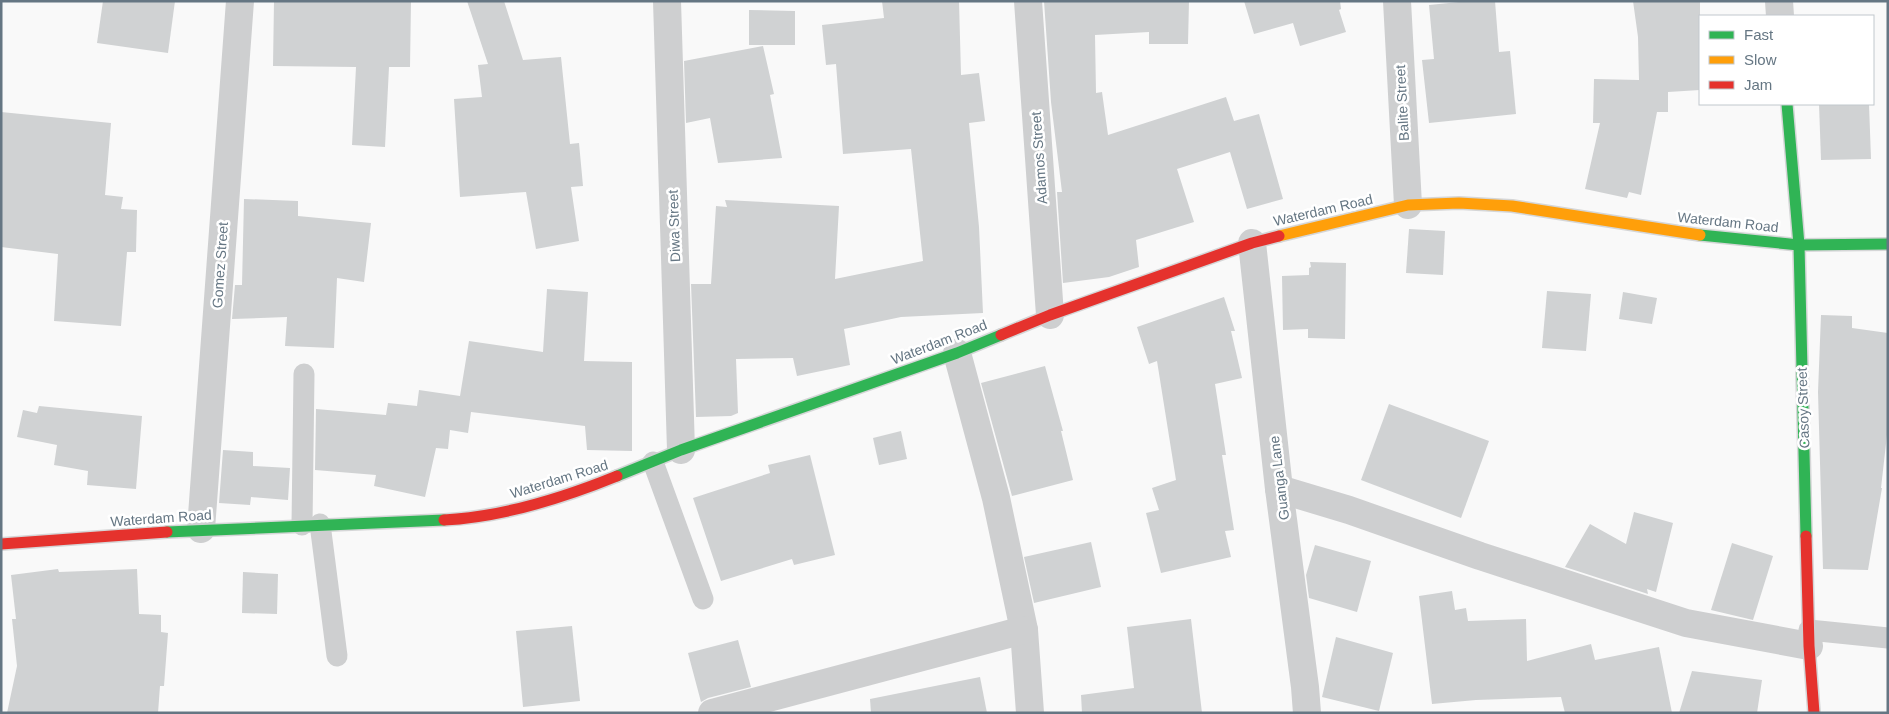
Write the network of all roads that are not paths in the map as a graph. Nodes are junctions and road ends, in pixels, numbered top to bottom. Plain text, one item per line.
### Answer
1 (240, 1) edge
2 (667, 1) edge
3 (1028, 1) edge
4 (1396, 1) edge
5 (1779, 1) edge
6 (1780, 15) edge
7 (1787, 105) edge
8 (1408, 205) junction
9 (1252, 243) junction
10 (1888, 244) edge
11 (1798, 245) junction
12 (1050, 315) junction
13 (957, 353) junction
14 (304, 374) dead end
15 (681, 450) junction
16 (653, 462) junction
17 (1279, 489) junction
18 (311, 524) junction
19 (201, 529) junction
20 (1, 544) edge
21 (703, 599) dead end
22 (1024, 630) junction
23 (1809, 638) junction
24 (1888, 638) edge
25 (337, 656) dead end
26 (712, 713) edge
27 (1030, 713) edge
28 (1307, 713) edge
29 (1814, 713) edge

1 - 19 street, Gomez Street
2 - 15 street, Diwa Street
3 - 12 street, Adamos Street
4 - 8 street, Balite Street
5 - 6 street
7 - 11 street, Casoy Street
8 - 9 street, Waterdam Road
8 - 11 street, Waterdam Road
9 - 12 street, Waterdam Road
9 - 17 street, Guanga Lane
10 - 11 street, Waterdam Road
11 - 23 street, Casoy Street
12 - 13 street, Waterdam Road
13 - 15 street, Waterdam Road
13 - 22 street
14 - 18 lane
15 - 16 street, Waterdam Road
16 - 18 street, Waterdam Road
16 - 21 lane
17 - 23 street
17 - 28 street, Guanga Lane
18 - 19 street, Waterdam Road
18 - 25 lane
19 - 20 street, Waterdam Road
22 - 26 street
22 - 27 street
23 - 24 lane
23 - 29 street, Casoy Street

